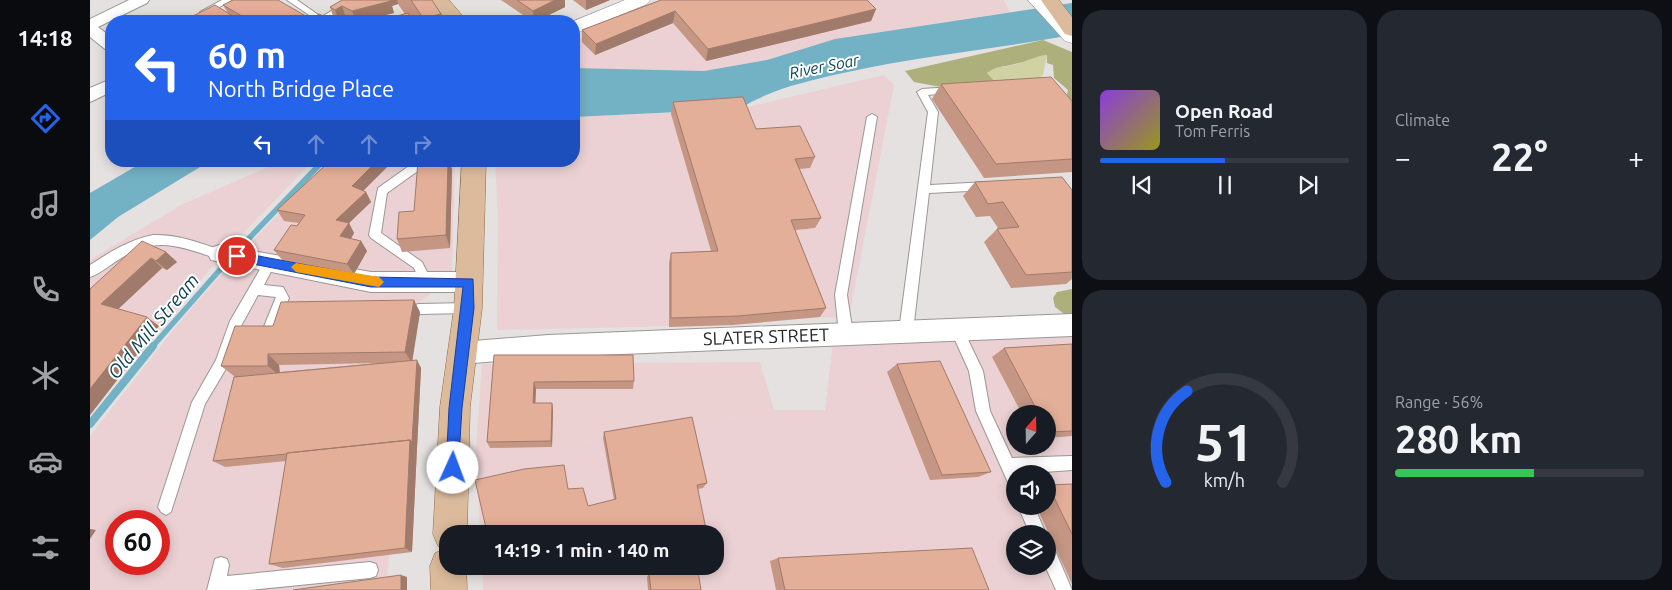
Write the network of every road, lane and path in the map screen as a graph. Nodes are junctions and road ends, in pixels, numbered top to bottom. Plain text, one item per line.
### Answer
1 (142, 0) edge
2 (228, 0) edge
3 (291, 0) edge
4 (332, 0) edge
5 (364, 0) edge
6 (440, 0) edge
7 (641, 0) edge
8 (1037, 0) edge
9 (1050, 0) edge
10 (346, 8) junction
11 (204, 12) edge
12 (111, 15) edge
13 (314, 15) edge
14 (334, 15) edge
15 (453, 15) edge
16 (105, 18) edge
17 (90, 25) edge
18 (580, 25) edge
19 (90, 29) edge
20 (1072, 30) edge
21 (1072, 37) edge
22 (105, 40) edge
23 (105, 88) edge
24 (962, 90) edge
25 (90, 96) edge
26 (872, 118) dead end
27 (416, 167) edge
28 (474, 167) edge
29 (1000, 185) edge
30 (923, 189) junction
31 (226, 255) joint
32 (270, 262) junction
33 (90, 272) edge
34 (426, 282) junction
35 (254, 289) junction
36 (469, 295) junction
37 (419, 309) dead end
38 (1072, 325) edge
39 (269, 329) edge
40 (956, 329) junction
41 (906, 331) junction
42 (846, 334) junction
43 (461, 353) junction
44 (1072, 463) edge
45 (1008, 465) edge
46 (1029, 465) edge
47 (166, 507) dead end
48 (450, 525) edge
49 (221, 565) dead end
50 (370, 570) edge
51 (1056, 572) edge
52 (448, 575) edge
53 (216, 588) edge
54 (449, 590) edge
55 (1064, 590) edge

1 - 12 street
2 - 11 lane
3 - 13 lane
4 - 10 street
5 - 10 street
6 - 15 main road
7 - 18 street
8 - 21 street
9 - 20 main road
10 - 14 street
16 - 17 street
19 - 22 street
23 - 25 street
24 - 30 lane
26 - 42 lane
27 - 34 lane
28 - 36 main road
29 - 30 lane
30 - 41 lane
31 - 32 street
31 - 33 lane
32 - 34 street
32 - 35 lane
34 - 36 street
35 - 39 lane
35 - 47 lane
36 - 37 lane
36 - 43 main road
38 - 40 street, SLATER STREET
40 - 41 street, SLATER STREET
40 - 45 lane
41 - 42 street, SLATER STREET
42 - 43 street, SLATER STREET
43 - 48 main road
44 - 46 lane
49 - 53 lane
50 - 53 lane
51 - 55 lane
52 - 54 main road

